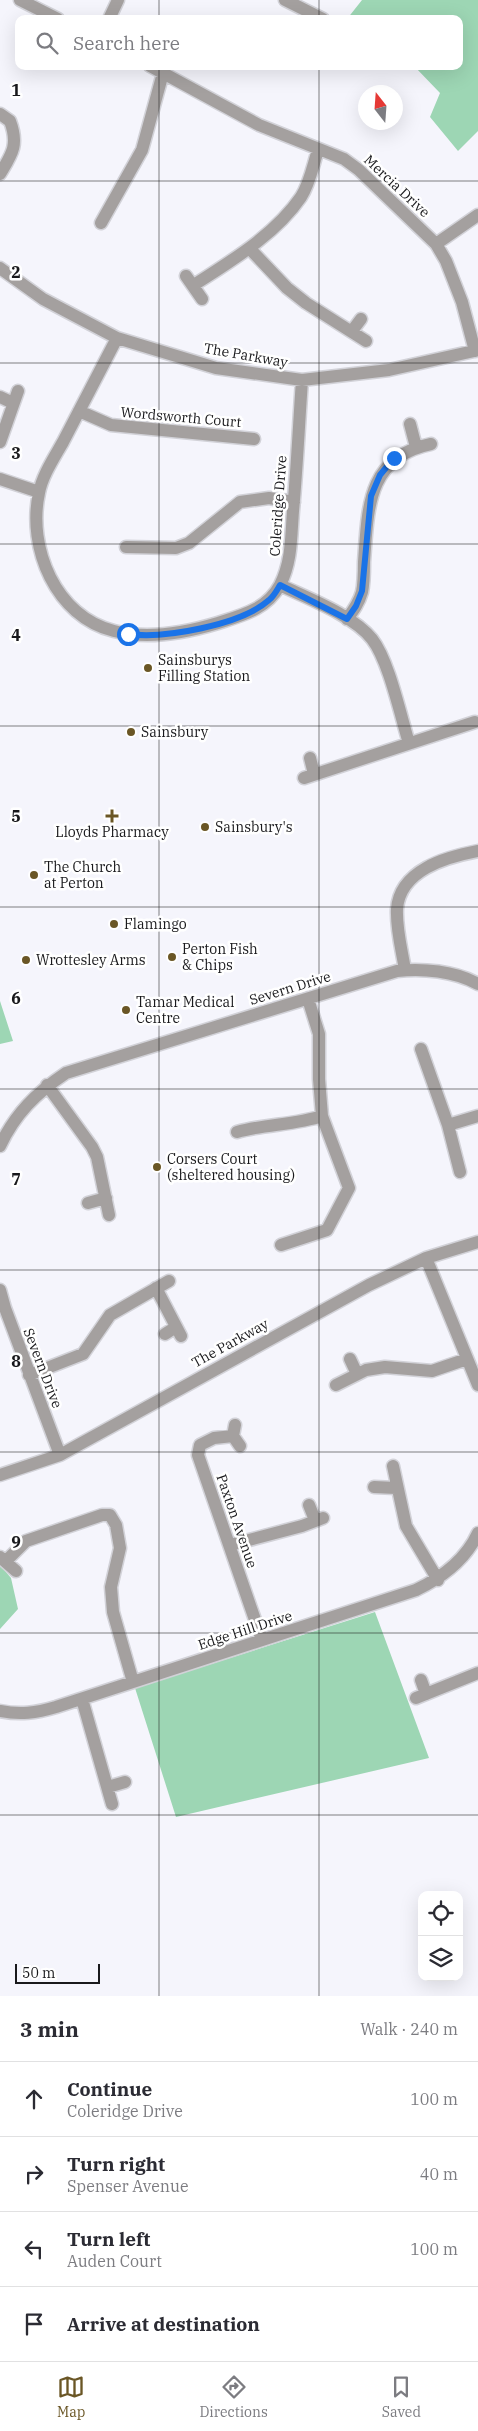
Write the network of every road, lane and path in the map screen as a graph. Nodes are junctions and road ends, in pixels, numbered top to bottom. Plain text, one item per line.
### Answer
1 (20, 0) edge
2 (118, 0) edge
3 (285, 0) edge
4 (50, 15) edge
5 (111, 15) edge
6 (315, 15) edge
7 (157, 70) edge
8 (163, 73) junction
9 (0, 114) edge
10 (318, 150) junction
11 (0, 174) edge
12 (478, 215) edge
13 (101, 223) dead end
14 (436, 244) junction
15 (250, 249) junction
16 (0, 268) edge
17 (202, 299) dead end
18 (361, 319) dead end
19 (352, 331) junction
20 (117, 338) junction
21 (366, 341) dead end
22 (477, 350) edge
23 (302, 380) junction
24 (0, 397) edge
25 (79, 411) junction
26 (410, 424) dead end
27 (254, 438) dead end
28 (0, 442) edge
29 (431, 444) dead end
30 (416, 447) junction
31 (0, 479) edge
32 (39, 492) junction
33 (294, 502) junction
34 (126, 547) dead end
35 (280, 585) junction
36 (347, 619) junction
37 (475, 722) dead end
38 (409, 743) junction
39 (310, 758) dead end
40 (478, 851) edge
41 (405, 970) junction
42 (478, 984) edge
43 (308, 999) junction
44 (421, 1049) dead end
45 (47, 1085) junction
46 (322, 1116) junction
47 (478, 1116) edge
48 (448, 1125) junction
49 (237, 1132) dead end
50 (0, 1146) edge
51 (460, 1172) dead end
52 (106, 1198) junction
53 (88, 1203) dead end
54 (109, 1215) dead end
55 (478, 1242) edge
56 (281, 1245) dead end
57 (426, 1258) junction
58 (169, 1281) dead end
59 (156, 1288) junction
60 (0, 1290) edge
61 (2, 1309) edge
62 (174, 1332) dead end
63 (350, 1359) dead end
64 (467, 1359) junction
65 (357, 1374) junction
66 (29, 1375) junction
67 (478, 1384) edge
68 (336, 1385) dead end
69 (236, 1435) dead end
70 (60, 1455) junction
71 (393, 1466) dead end
72 (0, 1475) edge
73 (374, 1487) dead end
74 (396, 1488) junction
75 (309, 1505) dead end
76 (477, 1536) edge
77 (230, 1545) junction
78 (3, 1559) edge
79 (16, 1571) dead end
80 (438, 1580) junction
81 (262, 1640) junction
82 (478, 1673) edge
83 (421, 1680) dead end
84 (134, 1682) junction
85 (82, 1699) junction
86 (0, 1712) edge
87 (125, 1782) dead end
88 (108, 1787) junction
89 (112, 1804) dead end

1 - 4 street
2 - 5 street
3 - 6 street
7 - 8 street, Mercia Drive
8 - 10 street, Mercia Drive
8 - 13 street
9 - 11 street
10 - 14 street, Mercia Drive
10 - 15 street
12 - 14 street
14 - 22 street, Mercia Drive
15 - 17 street
15 - 19 street
16 - 20 street, The Parkway
18 - 19 street
19 - 21 street
20 - 23 street, The Parkway
20 - 25 street, Coleridge Drive
22 - 23 street, The Parkway
23 - 33 street, Coleridge Drive
24 - 28 street
25 - 27 street, Wordsworth Court
25 - 32 street, Coleridge Drive
26 - 30 street
29 - 30 street
30 - 36 street
31 - 32 street
32 - 35 street, Coleridge Drive
33 - 34 street
33 - 35 street, Coleridge Drive
35 - 36 street
36 - 38 street
37 - 38 street
38 - 39 street
40 - 41 street
41 - 42 street, Severn Drive
41 - 43 street, Severn Drive
43 - 45 street, Severn Drive
43 - 46 street
44 - 48 street
45 - 50 street, Severn Drive
45 - 52 street
46 - 49 street
46 - 56 street
47 - 48 street
48 - 51 street
52 - 53 street
52 - 54 street
55 - 57 street, The Parkway
57 - 64 street
57 - 70 street, The Parkway
58 - 59 street
59 - 62 street
59 - 66 street
60 - 61 street, Severn Drive
61 - 66 street, Severn Drive
63 - 65 street
64 - 65 street
64 - 67 street
65 - 68 street
66 - 70 street, Severn Drive
69 - 77 street, Paxton Avenue
70 - 72 street, The Parkway
71 - 74 street
73 - 74 street
74 - 80 street
75 - 77 street
76 - 80 street, Edge Hill Drive
77 - 81 street, Paxton Avenue
78 - 79 street
78 - 84 street
80 - 81 street, Edge Hill Drive
81 - 84 street, Edge Hill Drive
82 - 83 street
84 - 85 street, Edge Hill Drive
85 - 86 street, Edge Hill Drive
85 - 88 street
87 - 88 street
88 - 89 street

